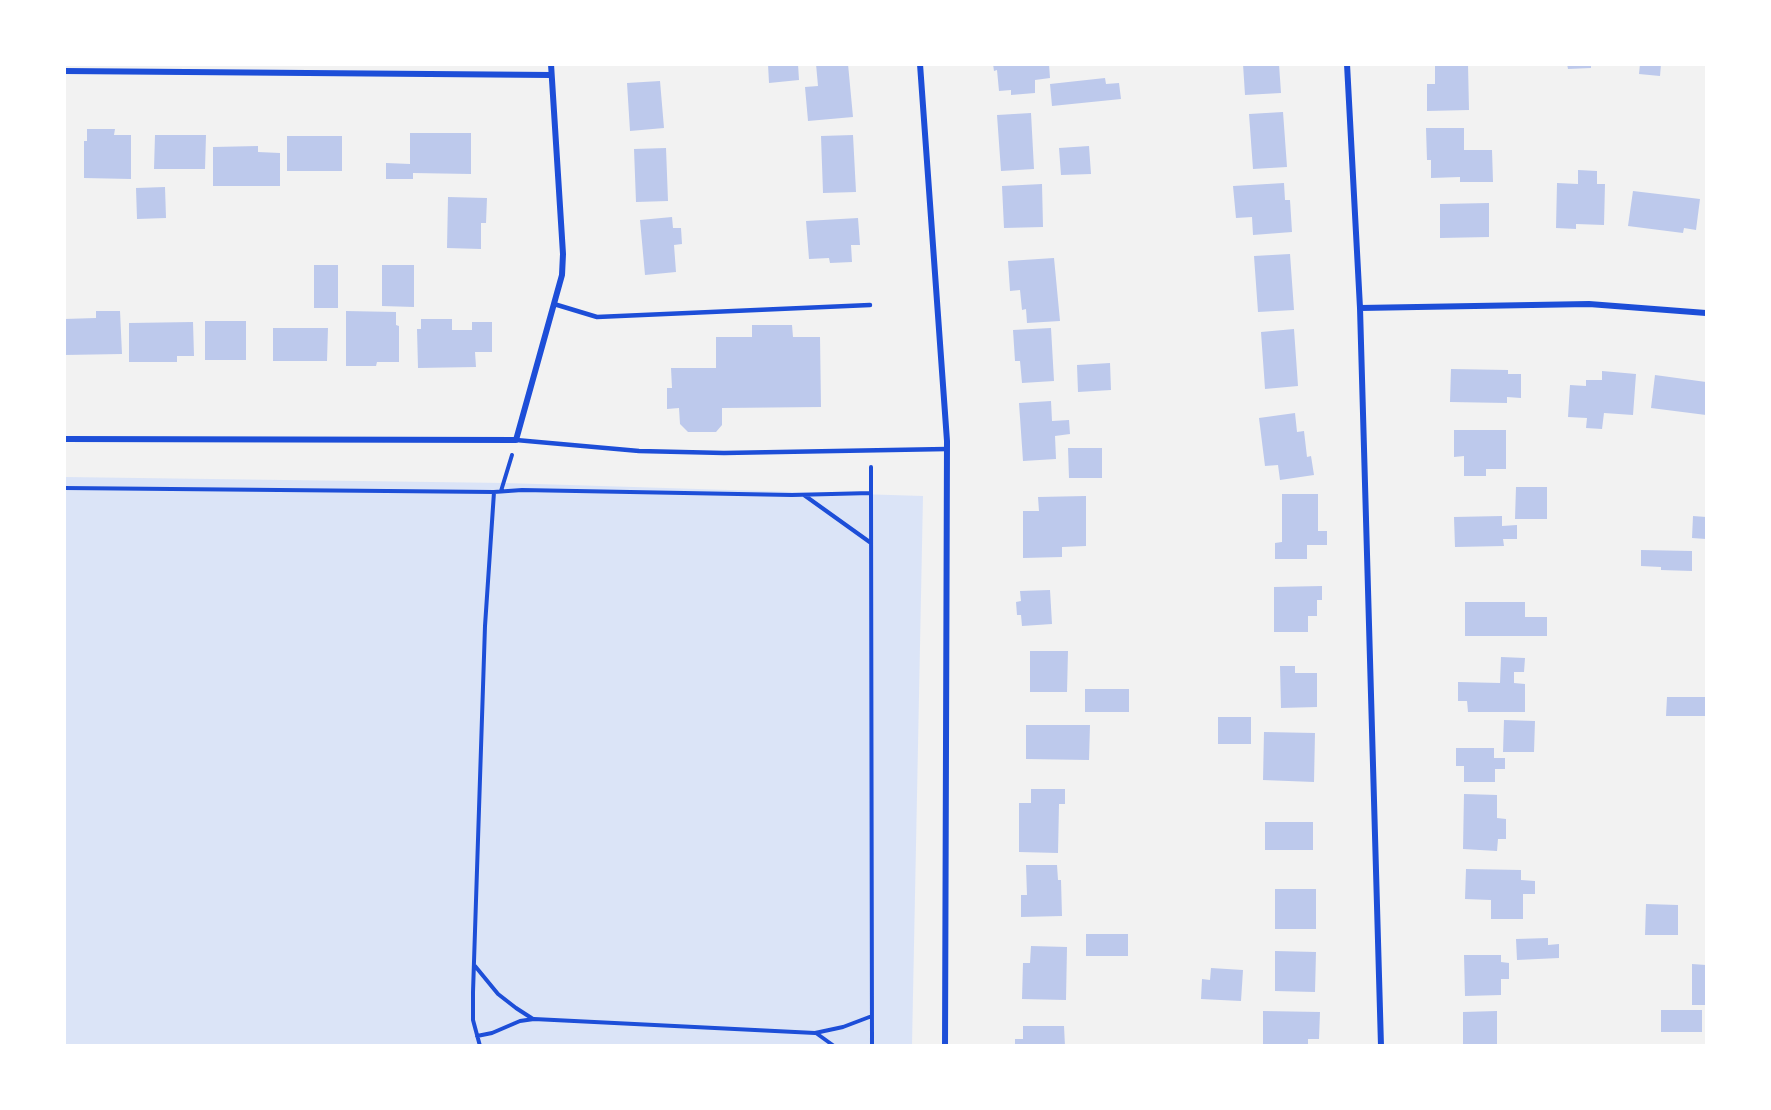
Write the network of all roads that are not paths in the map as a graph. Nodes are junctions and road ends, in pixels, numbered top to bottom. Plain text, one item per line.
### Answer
1 (551, 64) edge
2 (920, 64) edge
3 (1347, 64) edge
4 (64, 71) edge
5 (551, 75) junction
6 (554, 304) junction
7 (870, 305) dead end
8 (1360, 308) junction
9 (1707, 313) edge
10 (64, 439) edge
11 (516, 440) junction
12 (947, 449) junction
13 (945, 1046) edge
14 (1381, 1046) edge

1 - 5 street
2 - 12 street
3 - 8 street
4 - 5 street
5 - 6 street
6 - 7 lane
6 - 11 street
8 - 9 street
8 - 14 street
10 - 11 street
11 - 12 lane
12 - 13 street

